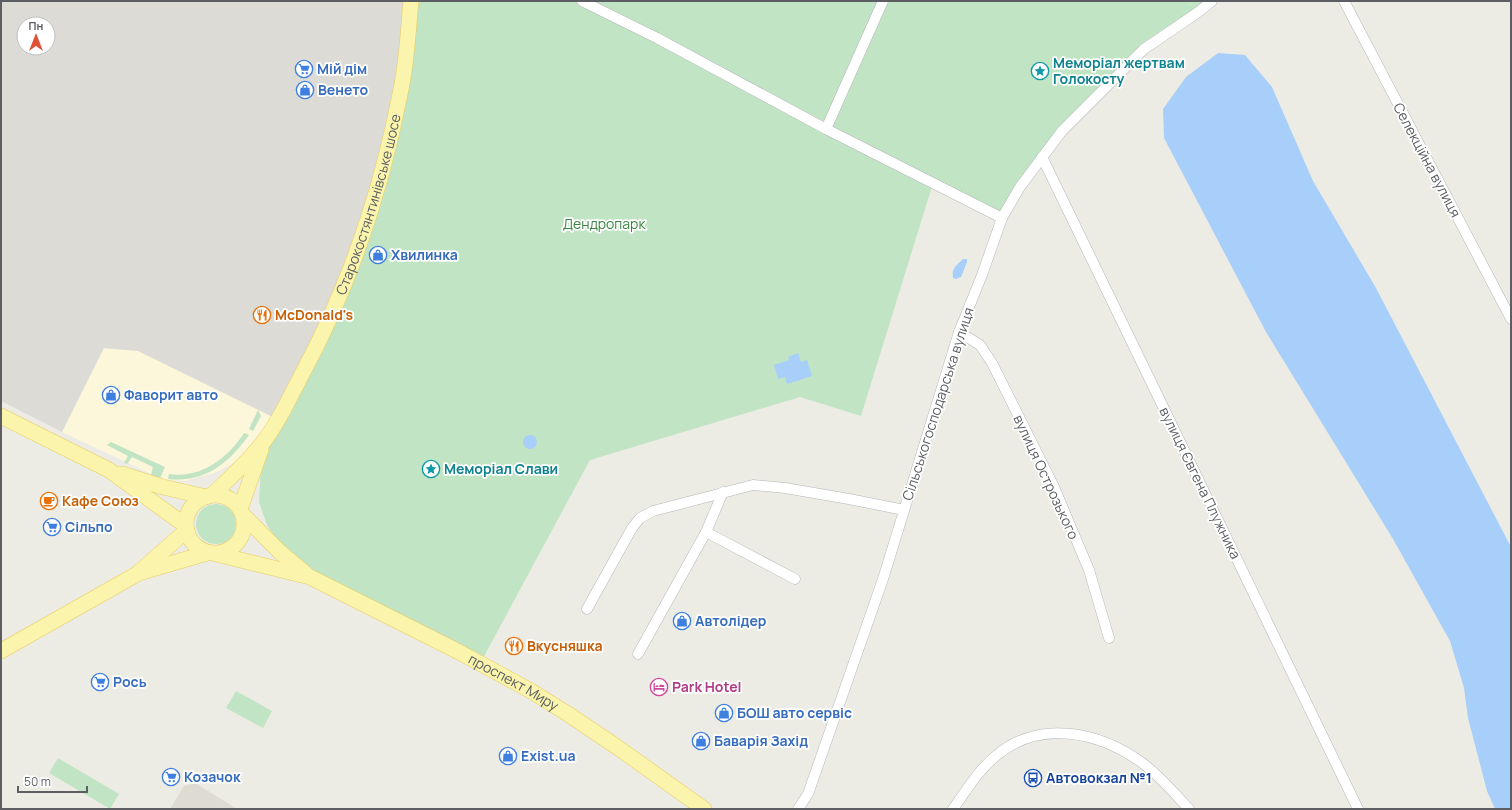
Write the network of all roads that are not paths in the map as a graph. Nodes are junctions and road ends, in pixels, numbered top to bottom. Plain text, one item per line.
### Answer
1 (411, 1) edge
2 (582, 1) edge
3 (883, 1) edge
4 (1212, 1) edge
5 (1344, 1) edge
6 (826, 129) junction
7 (1042, 157) junction
8 (1002, 218) junction
9 (1511, 320) edge
10 (959, 332) junction
11 (1, 416) edge
12 (265, 439) junction
13 (110, 470) junction
14 (723, 492) junction
15 (209, 496) junction
16 (904, 510) junction
17 (242, 512) junction
18 (186, 528) junction
19 (706, 532) junction
20 (211, 553) junction
21 (137, 574) junction
22 (310, 577) junction
23 (795, 579) dead end
24 (587, 609) dead end
25 (1109, 638) dead end
26 (1, 651) edge
27 (638, 654) dead end
28 (704, 809) edge
29 (798, 809) edge
30 (953, 809) edge
31 (1189, 809) edge
32 (1358, 809) edge

1 - 12 main road, Старокостянтинівське шосе
2 - 6 street
3 - 6 street
4 - 7 street, Сільськогосподарська вулиця
5 - 9 street, Селекційна вулиця
6 - 8 street
7 - 8 street, Сільськогосподарська вулиця
7 - 32 street, вулиця Євгена Плужника
8 - 10 street, Сільськогосподарська вулиця
10 - 16 street, Сільськогосподарська вулиця
10 - 25 street, вулиця Острозького
11 - 13 main road
12 - 15 main road
12 - 17 main road
13 - 15 main road
13 - 18 main road
14 - 16 street
14 - 19 street
14 - 24 street
15 - 17 main road
15 - 18 main road
16 - 29 street, Сільськогосподарська вулиця
17 - 20 main road
17 - 22 main road, проспект Миру
18 - 20 main road
18 - 21 main road
19 - 23 street
19 - 27 street
20 - 21 main road
20 - 22 main road, проспект Миру
21 - 26 main road
22 - 28 main road, проспект Миру
30 - 31 street

